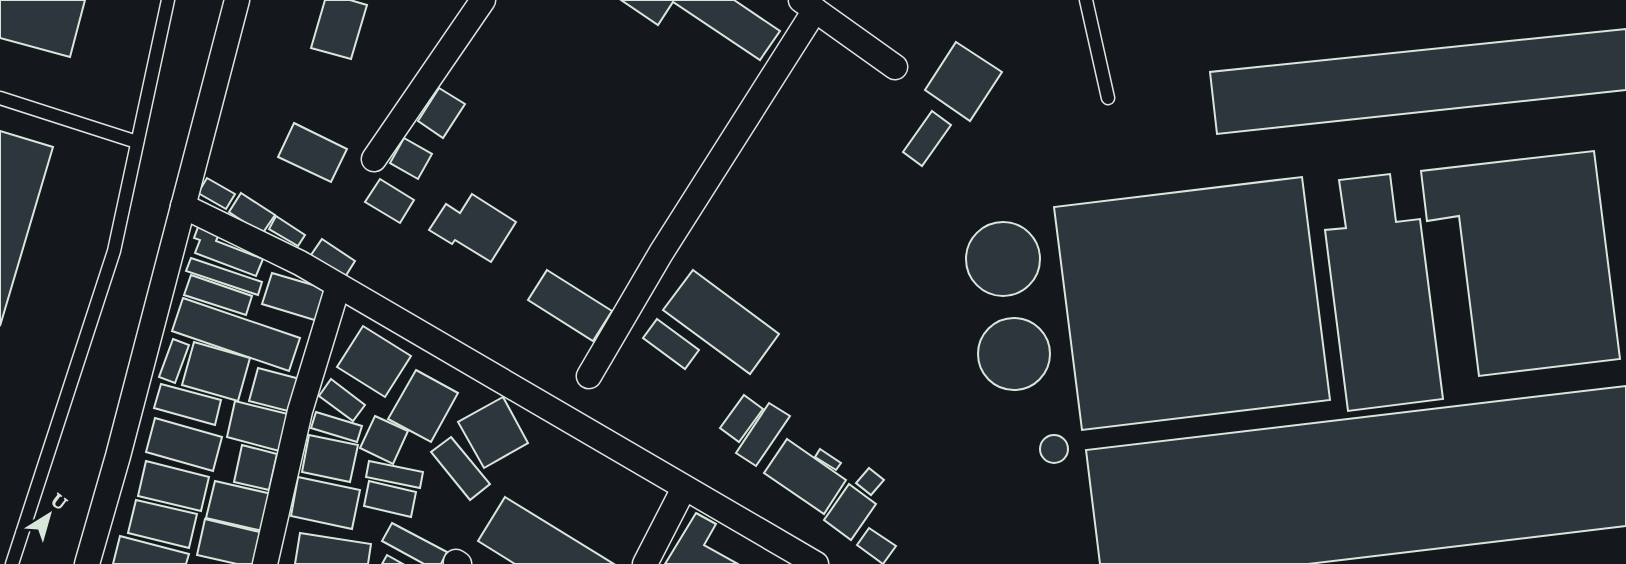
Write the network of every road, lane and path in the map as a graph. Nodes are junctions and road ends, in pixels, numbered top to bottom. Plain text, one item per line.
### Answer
1 (168, 0) edge
2 (237, 0) edge
3 (484, 0) edge
4 (1086, 0) edge
5 (808, 5) edge
6 (895, 67) dead end
7 (0, 98) edge
8 (1108, 98) dead end
9 (137, 142) junction
10 (374, 159) dead end
11 (183, 206) junction
12 (338, 286) junction
13 (589, 376) dead end
14 (684, 488) junction
15 (12, 564) edge
16 (87, 564) edge
17 (265, 564) edge
18 (645, 564) edge
19 (816, 564) edge

1 - 9 lane
2 - 11 street
3 - 10 street
4 - 8 lane
5 - 6 street
5 - 13 street
7 - 9 lane
9 - 15 lane
11 - 12 street
11 - 16 street
12 - 14 street
12 - 17 street
14 - 18 street
14 - 19 street

